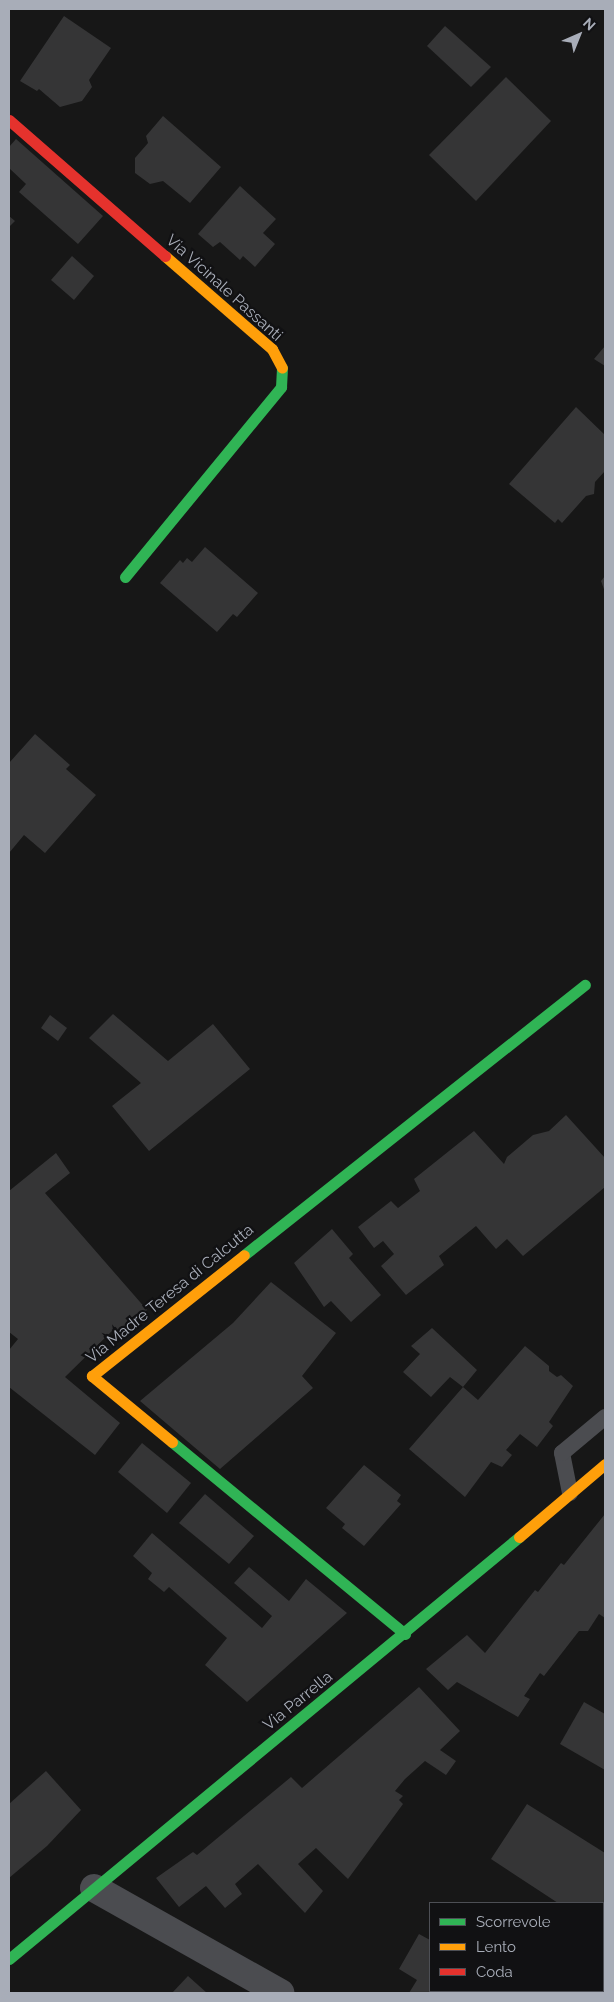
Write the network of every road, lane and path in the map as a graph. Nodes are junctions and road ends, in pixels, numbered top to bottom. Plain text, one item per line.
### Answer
1 (9, 120) edge
2 (125, 577) dead end
3 (585, 985) dead end
4 (605, 1417) edge
5 (605, 1464) edge
6 (570, 1493) junction
7 (405, 1634) junction
8 (94, 1888) junction
9 (9, 1959) edge
10 (280, 1993) edge

1 - 2 street, Via Vicinale Passanti
3 - 7 street, Via Madre Teresa di Calcutta
4 - 6 lane
5 - 6 street, Via Parrella
6 - 7 street, Via Parrella
7 - 8 street, Via Parrella
8 - 9 street, Via Parrella
8 - 10 street

